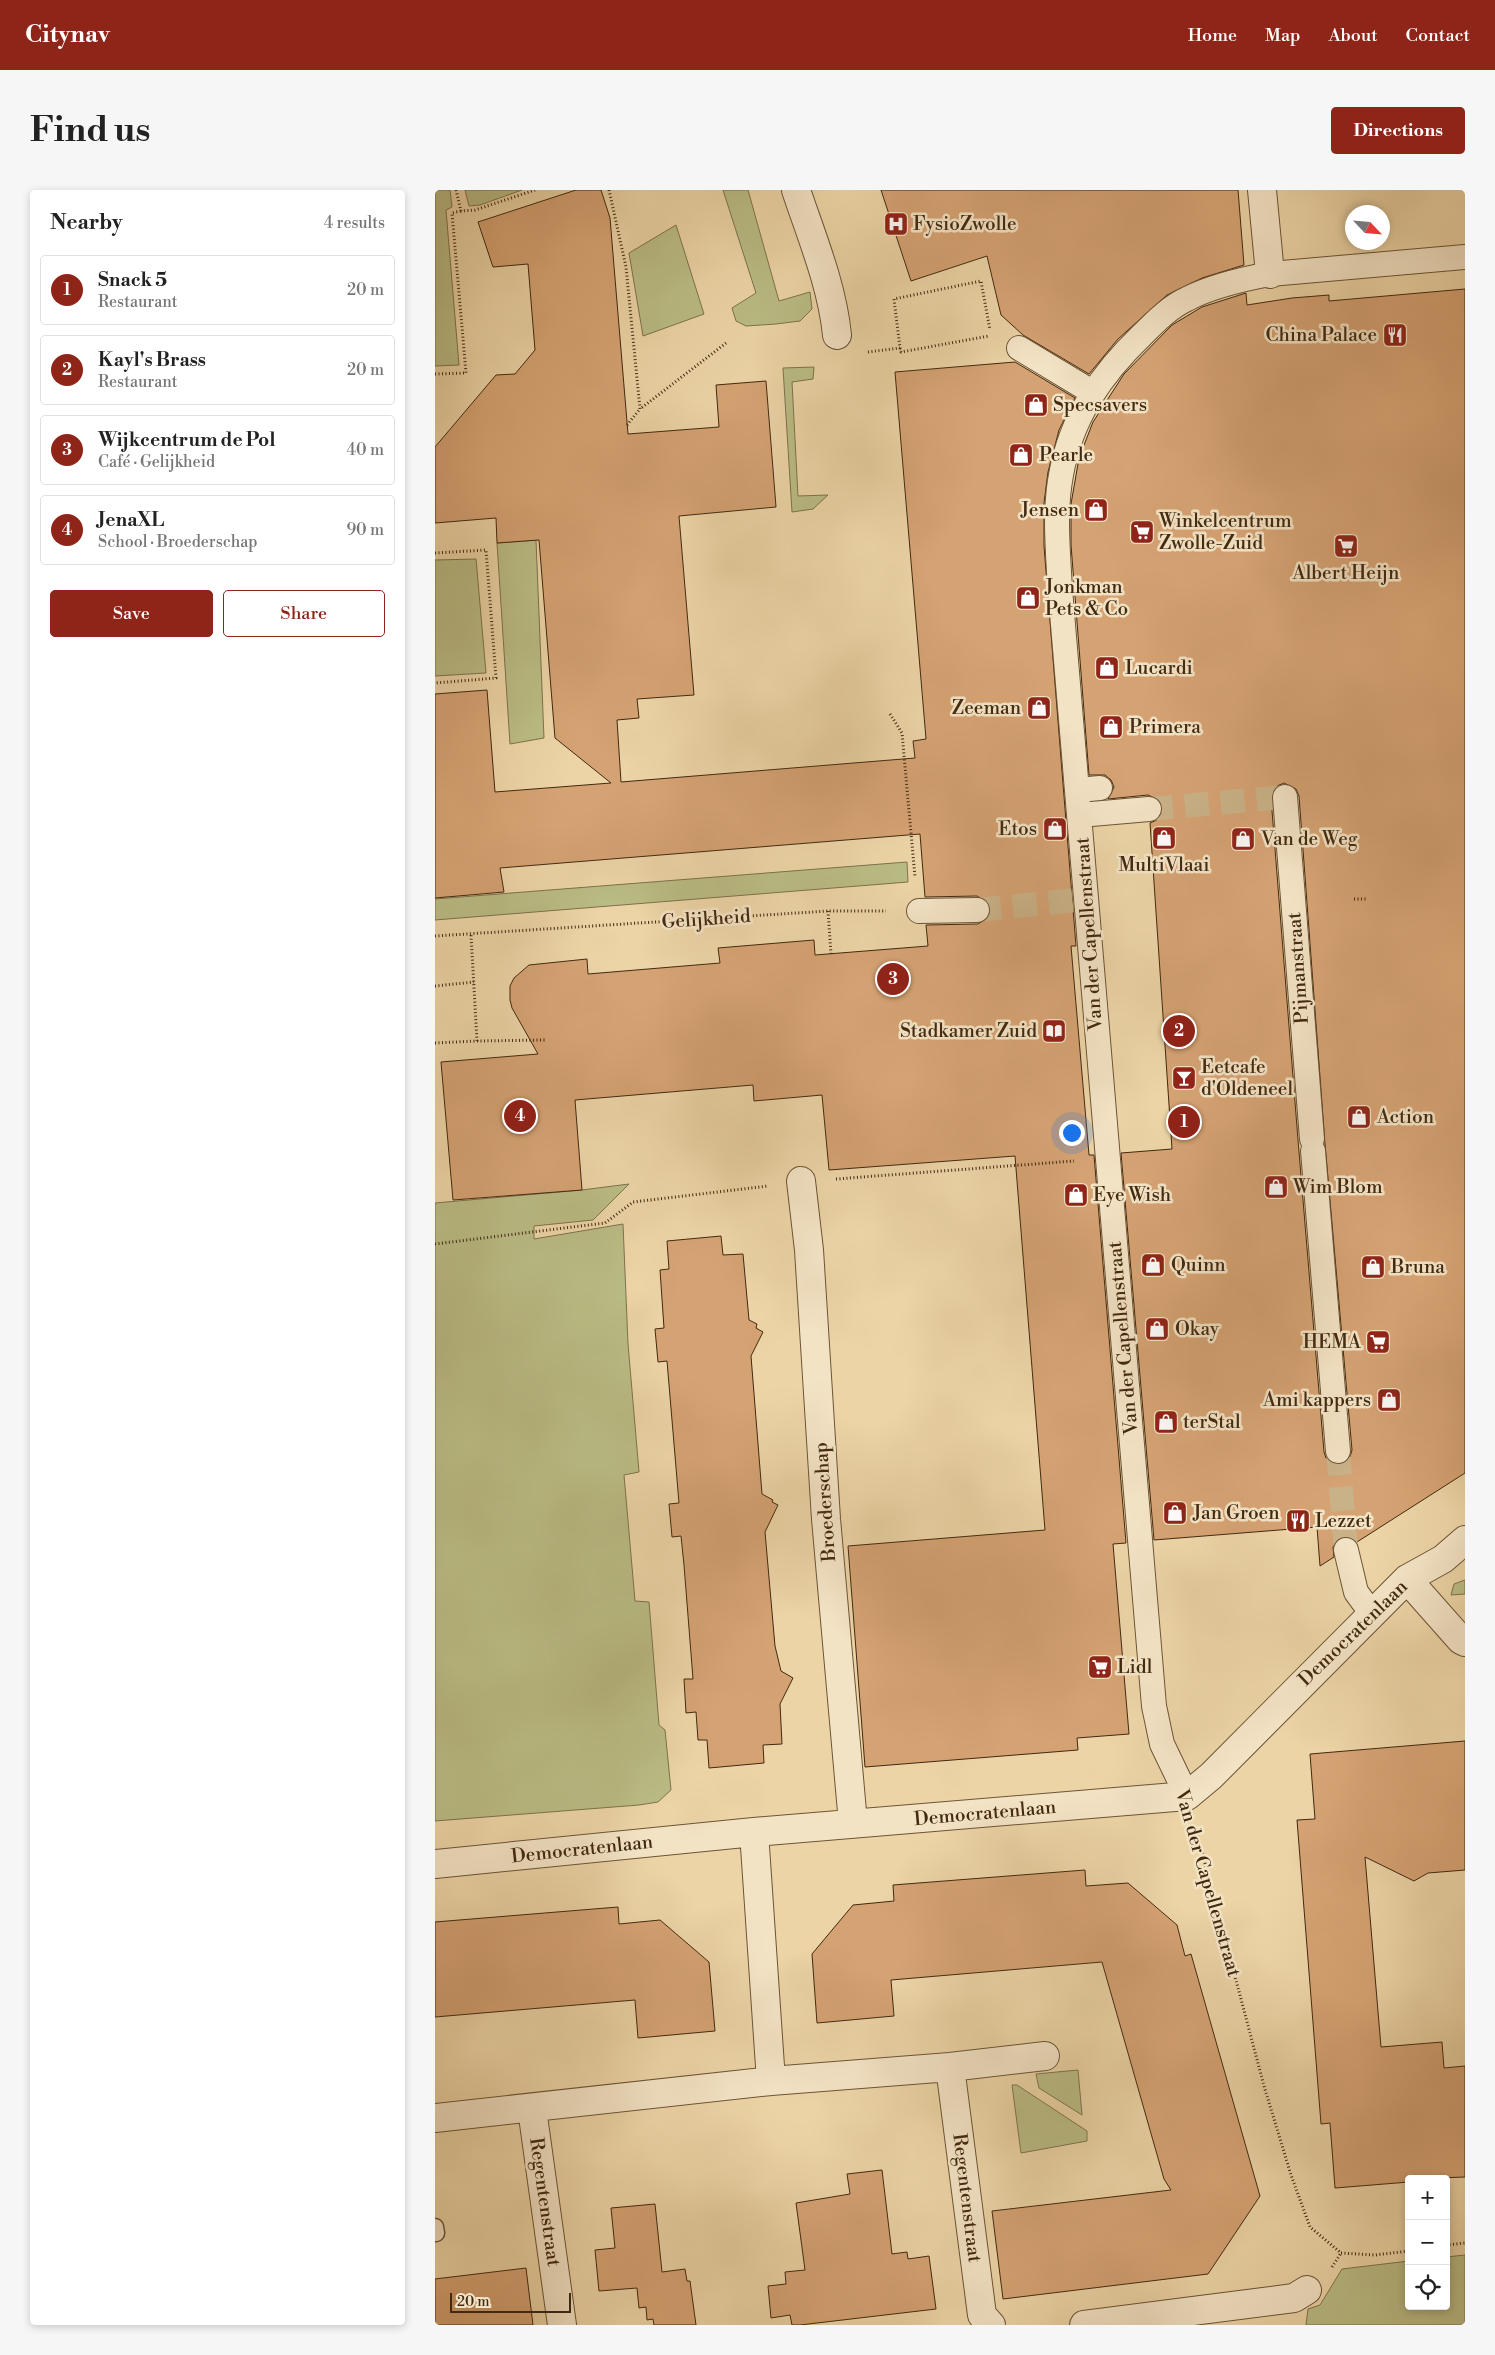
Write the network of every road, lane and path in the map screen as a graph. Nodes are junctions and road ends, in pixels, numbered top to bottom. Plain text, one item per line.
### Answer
1 (456, 190) edge
2 (535, 190) edge
3 (609, 190) edge
4 (797, 190) edge
5 (1263, 190) edge
6 (461, 211) junction
7 (1465, 257) edge
8 (1270, 274) junction
9 (837, 335) dead end
10 (726, 343) dead end
11 (900, 348) junction
12 (1019, 348) dead end
13 (860, 353) dead end
14 (435, 374) edge
15 (1092, 392) junction
16 (640, 409) junction
17 (627, 425) dead end
18 (435, 553) edge
19 (435, 683) edge
20 (890, 714) dead end
21 (1285, 797) dead end
22 (1138, 806) tunnel mouth
23 (1080, 815) junction
24 (1355, 898) dead end
25 (1367, 899) dead end
26 (977, 910) tunnel mouth
27 (828, 911) junction
28 (919, 911) junction
29 (471, 935) junction
30 (435, 936) edge
31 (831, 954) dead end
32 (474, 982) junction
33 (435, 986) edge
34 (545, 1040) dead end
35 (477, 1041) junction
36 (435, 1043) edge
37 (1096, 1159) junction
38 (801, 1182) junction
39 (435, 1244) edge
40 (1338, 1451) tunnel mouth
41 (1465, 1540) edge
42 (1346, 1550) tunnel mouth
43 (1454, 1557) edge
44 (1407, 1579) junction
45 (1371, 1614) junction
46 (1465, 1642) edge
47 (1187, 1796) junction
48 (853, 1823) junction
49 (754, 1832) junction
50 (435, 1864) edge
51 (1045, 2056) dead end
52 (950, 2067) junction
53 (771, 2082) junction
54 (532, 2109) junction
55 (435, 2118) edge
56 (1465, 2243) edge
57 (1450, 2245) edge
58 (1405, 2251) edge
59 (1307, 2290) dead end
60 (562, 2325) edge
61 (991, 2325) edge
62 (1085, 2325) edge

1 - 6 path
2 - 6 path
3 - 16 path
4 - 9 street
5 - 8 street
6 - 14 path
7 - 8 street, Van der Capellenstraat
8 - 15 street, Van der Capellenstraat
10 - 16 path
11 - 11 path
11 - 13 path
12 - 15 street
15 - 23 street, Van der Capellenstraat
16 - 17 path
18 - 19 path
20 - 28 path
21 - 40 street, Pijmanstraat
22 - 23 street
23 - 37 street, Van der Capellenstraat
24 - 25 path
26 - 28 street
27 - 28 path, Gelijkheid
27 - 29 path, Gelijkheid
27 - 31 path
29 - 30 path, Gelijkheid
29 - 32 path
32 - 33 path
32 - 35 path
34 - 35 path
35 - 36 path
37 - 38 path
37 - 47 street, Van der Capellenstraat
38 - 39 path
38 - 48 street, Broederschap
41 - 43 street, Democratenlaan
42 - 45 street
43 - 44 street, Democratenlaan
44 - 45 street, Democratenlaan
44 - 46 street
45 - 47 street, Democratenlaan
47 - 48 street, Democratenlaan
47 - 58 path, Van der Capellenstraat
48 - 49 street, Democratenlaan
49 - 50 street, Democratenlaan
49 - 53 street
51 - 52 street
52 - 53 street
52 - 61 street, Regentenstraat
53 - 54 street
54 - 55 street
54 - 60 street, Regentenstraat
56 - 57 path
59 - 62 street

